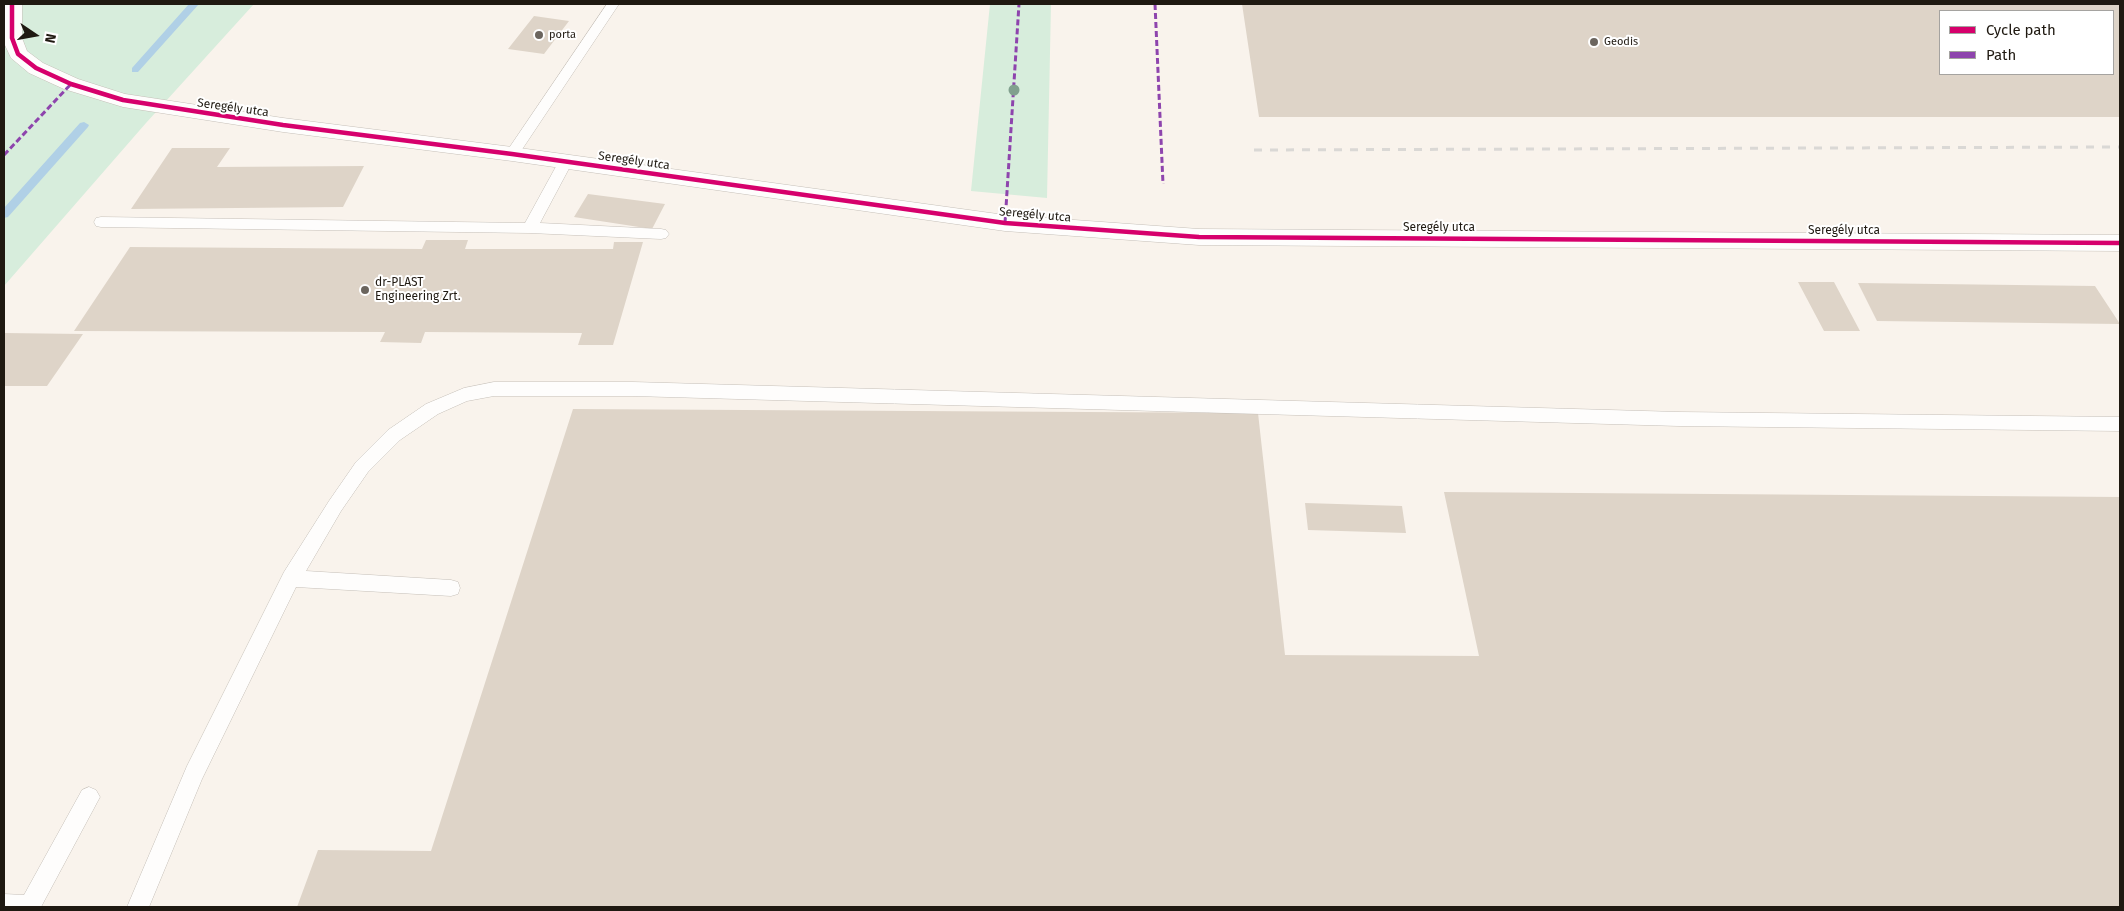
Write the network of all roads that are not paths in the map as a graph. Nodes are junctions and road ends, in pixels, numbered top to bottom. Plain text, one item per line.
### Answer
1 (12, 4) edge
2 (613, 4) edge
3 (512, 154) junction
4 (566, 162) junction
5 (101, 222) dead end
6 (530, 228) junction
7 (661, 234) dead end
8 (2120, 243) edge
9 (2120, 424) edge
10 (291, 578) junction
11 (451, 588) dead end
12 (89, 797) dead end
13 (4, 905) edge
14 (29, 907) edge
15 (138, 907) edge

1 - 3 street, Seregély utca
2 - 3 lane
3 - 4 street, Seregély utca
4 - 6 lane
4 - 8 street, Seregély utca
5 - 6 lane
6 - 7 lane
9 - 10 lane
10 - 11 lane
10 - 15 lane
12 - 14 lane
13 - 14 lane

